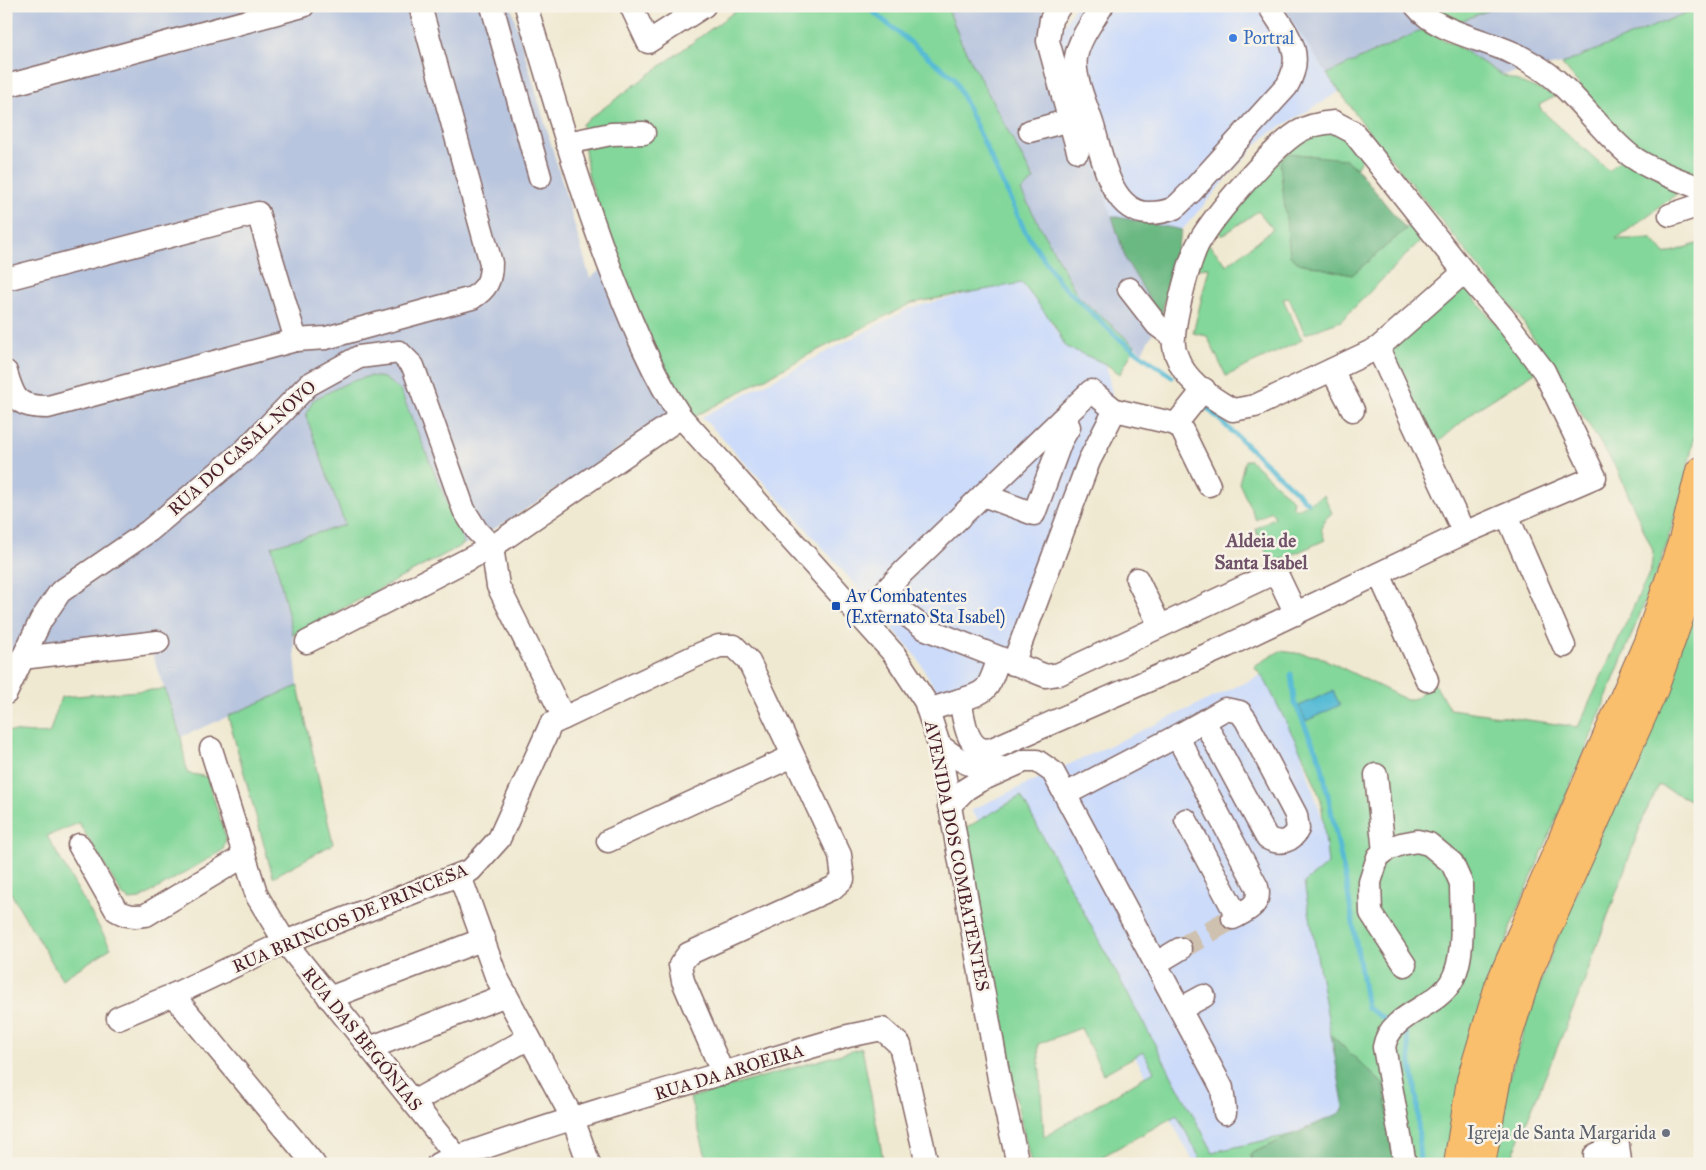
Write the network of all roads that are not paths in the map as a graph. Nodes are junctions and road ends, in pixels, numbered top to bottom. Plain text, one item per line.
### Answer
1 (303, 6) edge
2 (407, 6) edge
3 (420, 6) edge
4 (492, 6) edge
5 (526, 6) edge
6 (631, 6) edge
7 (704, 6) edge
8 (1060, 6) edge
9 (1102, 6) edge
10 (1269, 6) edge
11 (1416, 6) edge
12 (427, 32) junction
13 (6, 86) edge
14 (1070, 120) junction
15 (1030, 131) dead end
16 (644, 133) dead end
17 (567, 143) junction
18 (1078, 151) dead end
19 (540, 177) dead end
20 (1700, 188) edge
21 (1700, 205) edge
22 (1670, 215) dead end
23 (1464, 272) junction
24 (6, 279) edge
25 (1129, 289) dead end
26 (1174, 337) junction
27 (296, 340) junction
28 (1378, 348) junction
29 (1332, 370) junction
30 (6, 372) edge
31 (1204, 389) junction
32 (1115, 410) junction
33 (1353, 410) dead end
34 (681, 417) junction
35 (1061, 420) junction
36 (1176, 424) junction
37 (1012, 467) junction
38 (1700, 471) edge
39 (1046, 480) junction
40 (1209, 484) dead end
41 (983, 495) junction
42 (1507, 515) junction
43 (1464, 533) junction
44 (492, 546) junction
45 (1700, 559) edge
46 (1379, 574) junction
47 (1137, 579) dead end
48 (881, 596) junction
49 (1296, 614) junction
50 (861, 616) junction
51 (1160, 626) junction
52 (158, 642) dead end
53 (307, 642) dead end
54 (1564, 646) dead end
55 (22, 658) junction
56 (1006, 661) junction
57 (1427, 680) dead end
58 (6, 693) edge
59 (960, 700) junction
60 (928, 710) junction
61 (564, 718) junction
62 (1204, 721) junction
63 (1177, 736) junction
64 (939, 744) junction
65 (211, 749) dead end
66 (793, 756) junction
67 (1010, 767) junction
68 (1376, 775) dead end
69 (1066, 794) junction
70 (949, 806) junction
71 (1186, 820) dead end
72 (608, 841) dead end
73 (79, 845) dead end
74 (1384, 852) junction
75 (244, 856) junction
76 (460, 876) junction
77 (484, 940) junction
78 (285, 942) junction
79 (1180, 949) tunnel mouth
80 (1156, 964) junction
81 (1405, 965) dead end
82 (173, 995) junction
83 (506, 995) junction
84 (1204, 996) dead end
85 (329, 998) junction
86 (1180, 1009) junction
87 (118, 1018) dead end
88 (529, 1038) junction
89 (370, 1048) junction
90 (723, 1074) junction
91 (413, 1102) junction
92 (1225, 1113) dead end
93 (573, 1119) junction
94 (448, 1160) edge
95 (314, 1164) edge
96 (589, 1164) edge
97 (927, 1164) edge
98 (1018, 1164) edge
99 (1405, 1164) edge
100 (1458, 1164) edge
101 (1481, 1164) edge
102 (1597, 1164) edge
103 (1617, 1164) edge

1 - 13 street
2 - 12 street
3 - 12 street
4 - 19 street
5 - 17 street, AVENIDA DOS COMBATENTES
6 - 7 street
8 - 14 street
9 - 10 street
11 - 20 street
12 - 27 street
14 - 15 street
14 - 18 street
16 - 17 street
17 - 34 street, AVENIDA DOS COMBATENTES
21 - 22 street
23 - 26 street
23 - 28 street
23 - 42 street
24 - 27 street
25 - 26 street
26 - 31 street
27 - 30 street
28 - 29 street
28 - 43 street
29 - 31 street
29 - 33 street
31 - 36 street
32 - 35 street
32 - 36 street
32 - 56 street
34 - 44 street
34 - 50 street, AVENIDA DOS COMBATENTES
35 - 37 street
35 - 39 street
36 - 40 street
37 - 39 street
37 - 41 street
38 - 100 main road
39 - 41 street
41 - 48 street
42 - 43 street
42 - 54 street
43 - 46 street
44 - 53 street
44 - 55 street, RUA DO CASAL NOVO
44 - 61 street
45 - 101 main road
46 - 49 street
46 - 57 street
47 - 51 street
48 - 50 street
48 - 56 street
49 - 51 street
49 - 59 street
50 - 60 street, AVENIDA DOS COMBATENTES
51 - 56 street
52 - 55 street
55 - 58 street, RUA DO CASAL NOVO
56 - 59 street
59 - 60 street
60 - 64 street, AVENIDA DOS COMBATENTES
61 - 66 street, RUA BRINCOS DE PRINCESA
61 - 76 street, RUA BRINCOS DE PRINCESA
62 - 62 street
62 - 63 street
63 - 69 street
63 - 71 street
64 - 67 street
64 - 70 street, AVENIDA DOS COMBATENTES
65 - 75 street, RUA DAS BEGÓNIAS
66 - 72 street
66 - 90 street
67 - 69 street
67 - 70 street
68 - 74 street
69 - 80 street
70 - 98 street, AVENIDA DOS COMBATENTES
73 - 75 street
74 - 81 street
74 - 99 street
75 - 78 street, RUA DAS BEGÓNIAS
76 - 77 street
76 - 78 street, RUA BRINCOS DE PRINCESA
77 - 83 street
77 - 85 street
78 - 82 street, RUA BRINCOS DE PRINCESA
78 - 85 street, RUA DAS BEGÓNIAS
79 - 80 street
80 - 86 street
82 - 87 street, RUA BRINCOS DE PRINCESA
82 - 95 street
83 - 88 street
83 - 89 street
84 - 86 street
85 - 89 street, RUA DAS BEGÓNIAS
86 - 92 street
88 - 91 street
88 - 93 street
89 - 91 street, RUA DAS BEGÓNIAS
90 - 93 street, RUA DA AROEIRA
90 - 97 street, RUA DA AROEIRA
91 - 94 street, RUA DAS BEGÓNIAS
93 - 94 street, RUA DA AROEIRA
93 - 96 street
102 - 103 street

